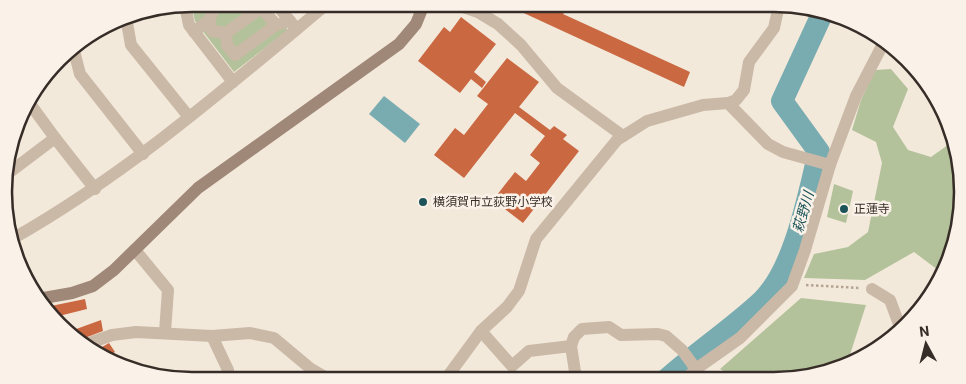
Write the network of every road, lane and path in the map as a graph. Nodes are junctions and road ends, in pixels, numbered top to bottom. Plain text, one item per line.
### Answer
1 (186, 12) edge
2 (212, 12) edge
3 (252, 12) edge
4 (265, 12) edge
5 (283, 12) edge
6 (314, 12) edge
7 (421, 12) edge
8 (478, 12) edge
9 (777, 12) edge
10 (209, 20) junction
11 (127, 24) edge
12 (294, 25) junction
13 (276, 26) junction
14 (194, 32) junction
15 (226, 33) junction
16 (881, 48) edge
17 (76, 56) edge
18 (233, 82) junction
19 (728, 103) junction
20 (33, 108) edge
21 (189, 117) junction
22 (623, 136) junction
23 (55, 138) junction
24 (143, 154) junction
25 (830, 165) junction
26 (14, 169) edge
27 (95, 189) junction
28 (18, 235) edge
29 (135, 250) junction
30 (792, 286) junction
31 (872, 289) joint
32 (47, 297) edge
33 (898, 322) edge
34 (165, 332) junction
35 (482, 332) junction
36 (212, 336) junction
37 (93, 342) edge
38 (571, 346) junction
39 (694, 365) junction
40 (227, 372) edge
41 (315, 372) edge
42 (451, 372) edge
43 (575, 372) edge
44 (690, 372) edge

1 - 14 street
2 - 10 street
3 - 15 street
4 - 13 street
5 - 12 street
6 - 12 street
7 - 29 street
8 - 22 street
9 - 19 street
10 - 14 street
10 - 15 street
11 - 21 street
12 - 13 street
12 - 18 street
13 - 15 street
14 - 18 street
16 - 25 street
17 - 24 street
18 - 21 street
19 - 22 street
19 - 25 street
20 - 23 street
21 - 24 street
22 - 35 street
23 - 26 street
23 - 27 street
24 - 27 street
25 - 30 street
27 - 28 street
29 - 32 street
29 - 34 street
30 - 31 path
30 - 39 street
31 - 33 street
34 - 36 street
34 - 37 street
35 - 38 street
35 - 42 street
36 - 40 street
36 - 41 street
38 - 39 street
38 - 43 street
39 - 44 street

